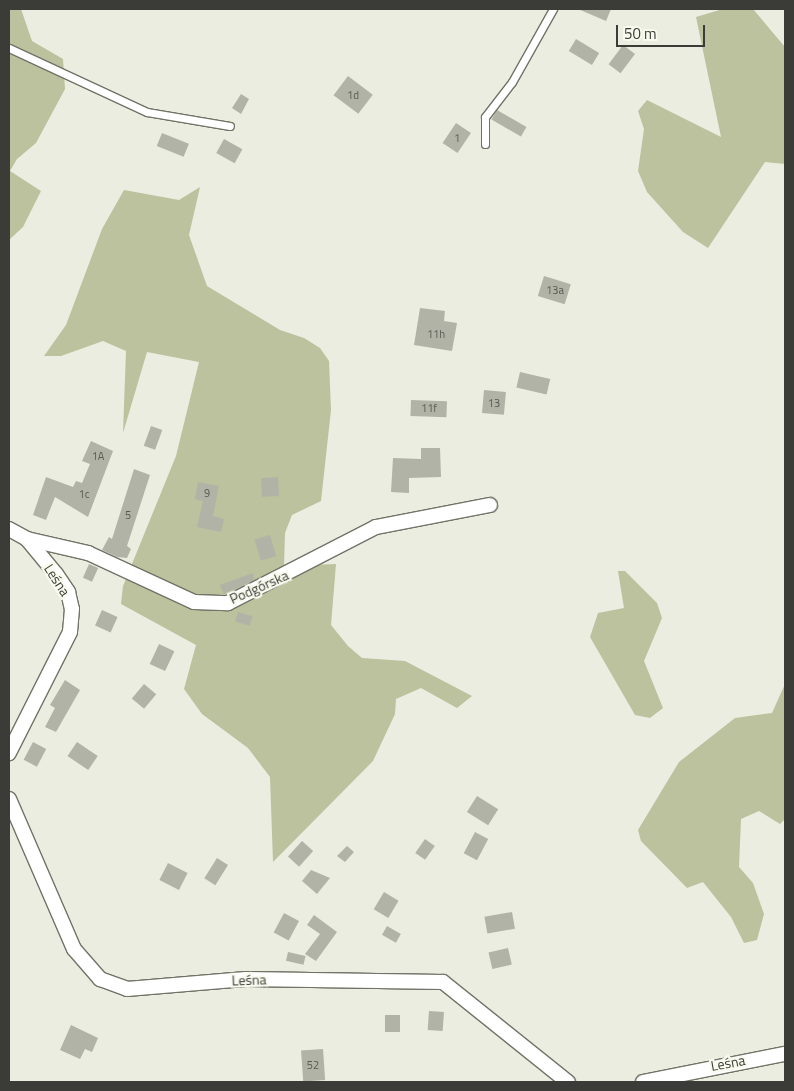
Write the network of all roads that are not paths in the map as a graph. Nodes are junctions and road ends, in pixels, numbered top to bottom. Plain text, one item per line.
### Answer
1 (553, 9) edge
2 (9, 48) edge
3 (230, 126) dead end
4 (485, 144) dead end
5 (490, 505) dead end
6 (9, 529) edge
7 (27, 539) junction
8 (9, 753) edge
9 (9, 799) edge
10 (785, 1054) edge
11 (568, 1082) edge
12 (643, 1082) edge

1 - 4 lane
2 - 3 lane
5 - 7 street, Podgórska
6 - 7 street, Leśna
7 - 8 street, Leśna
9 - 11 street, Leśna
10 - 12 street, Leśna

